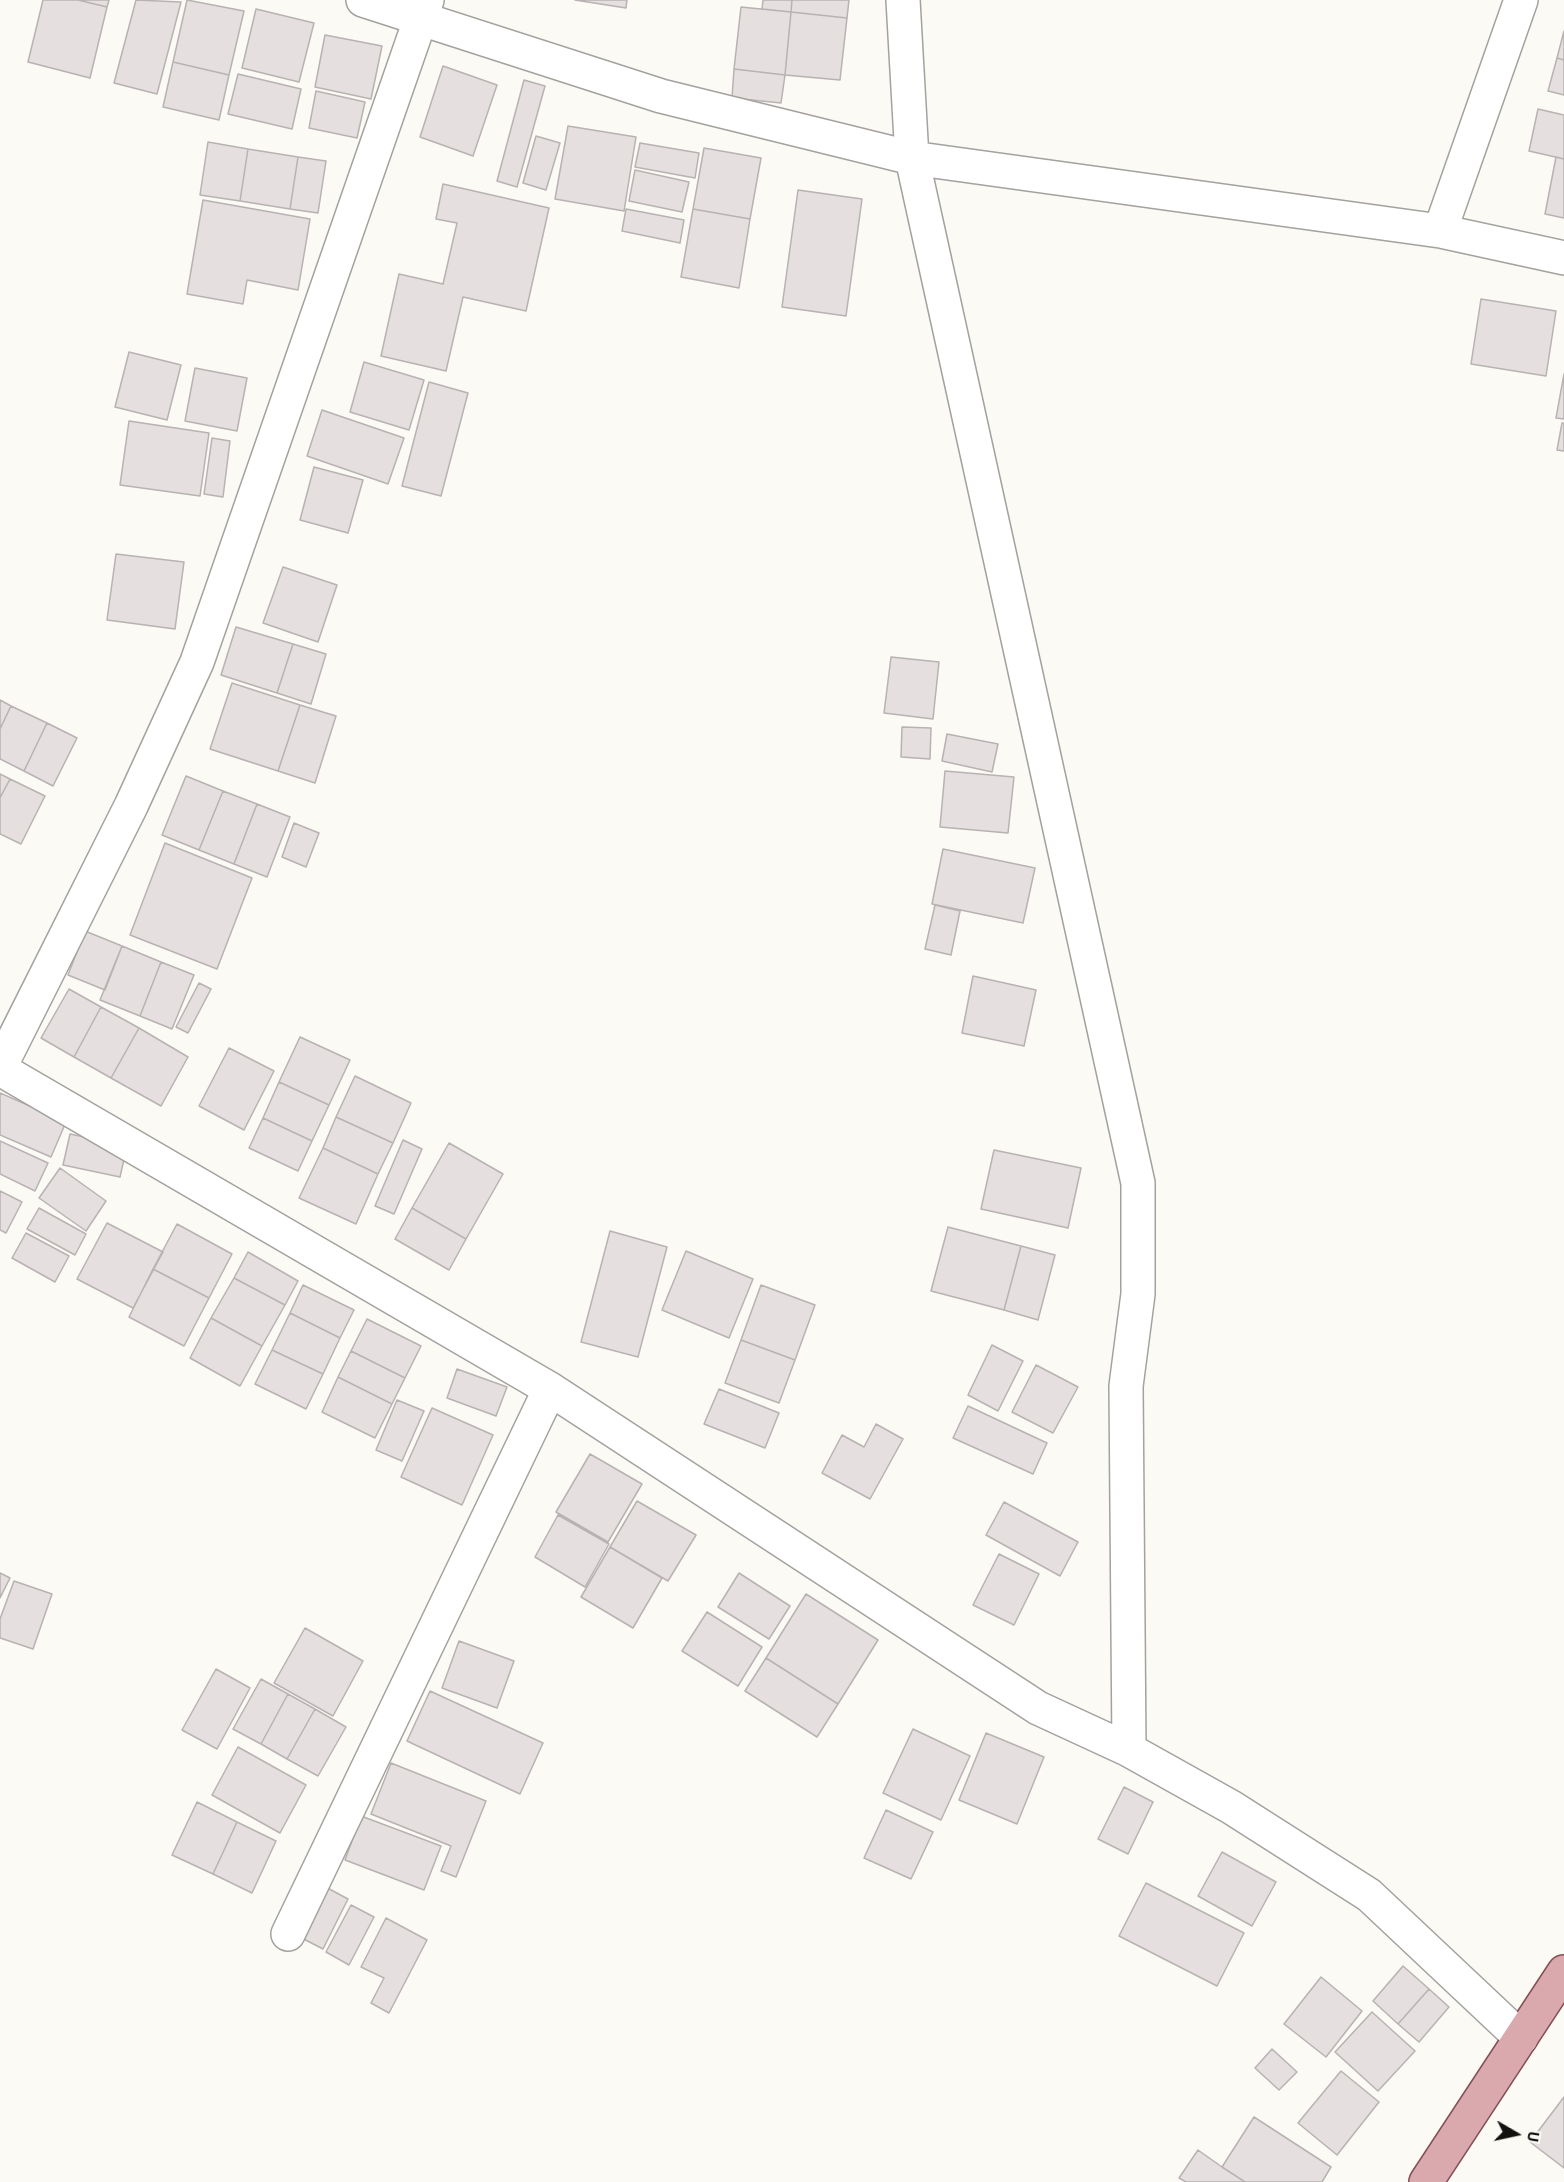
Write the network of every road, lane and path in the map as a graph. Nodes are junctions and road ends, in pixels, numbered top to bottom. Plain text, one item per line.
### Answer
1 (363, 0) edge
2 (903, 0) edge
3 (1521, 0) edge
4 (424, 9) edge
5 (912, 158) junction
6 (1440, 231) junction
7 (1564, 258) edge
8 (0, 1068) edge
9 (550, 1389) junction
10 (1129, 1750) junction
11 (288, 1934) dead end
12 (1564, 1972) edge
13 (1521, 2038) junction
14 (1426, 2182) edge

1 - 4 street
2 - 5 street
3 - 6 street
4 - 5 street
4 - 8 street
5 - 6 street
5 - 10 street
6 - 7 street
8 - 9 street
9 - 10 street
9 - 11 street
10 - 13 street
12 - 13 main road
13 - 14 main road

